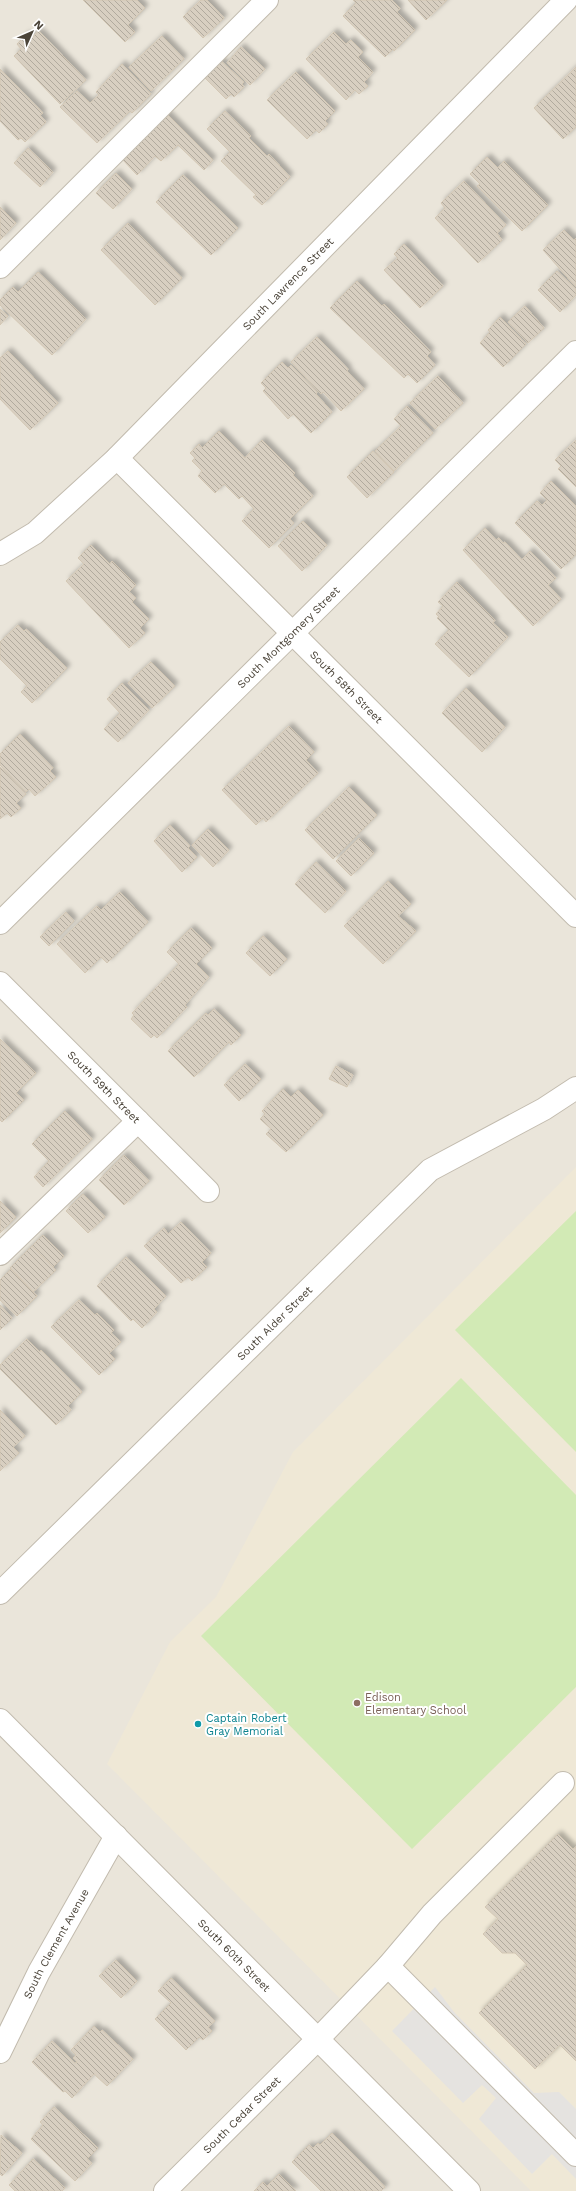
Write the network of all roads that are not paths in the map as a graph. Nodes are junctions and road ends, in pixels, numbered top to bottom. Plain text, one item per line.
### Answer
1 (267, 0) edge
2 (566, 0) edge
3 (0, 267) edge
4 (576, 352) edge
5 (117, 458) junction
6 (0, 554) edge
7 (293, 634) junction
8 (576, 916) edge
9 (0, 923) edge
10 (0, 983) edge
11 (576, 1088) edge
12 (138, 1121) junction
13 (208, 1191) dead end
14 (0, 1254) edge
15 (0, 1593) edge
16 (0, 1720) edge
17 (563, 1783) dead end
18 (116, 1836) junction
19 (388, 1966) junction
20 (318, 2039) junction
21 (0, 2052) edge
22 (576, 2155) edge
23 (165, 2191) edge
24 (469, 2191) edge

1 - 3 street
2 - 5 street, South Lawrence Street
4 - 7 street, South Montgomery Street
5 - 6 street, South Lawrence Street
5 - 7 street, South 58th Street
7 - 8 street, South 58th Street
7 - 9 street, South Montgomery Street
10 - 12 street, South 59th Street
11 - 15 street, South Alder Street
12 - 13 street, South 59th Street
12 - 14 street
16 - 18 street, South 60th Street
17 - 19 street, South Cedar Street
18 - 20 street, South 60th Street
18 - 21 street, South Clement Avenue
19 - 20 street, South Cedar Street
19 - 22 street
20 - 23 street, South Cedar Street
20 - 24 street, South 60th Street

